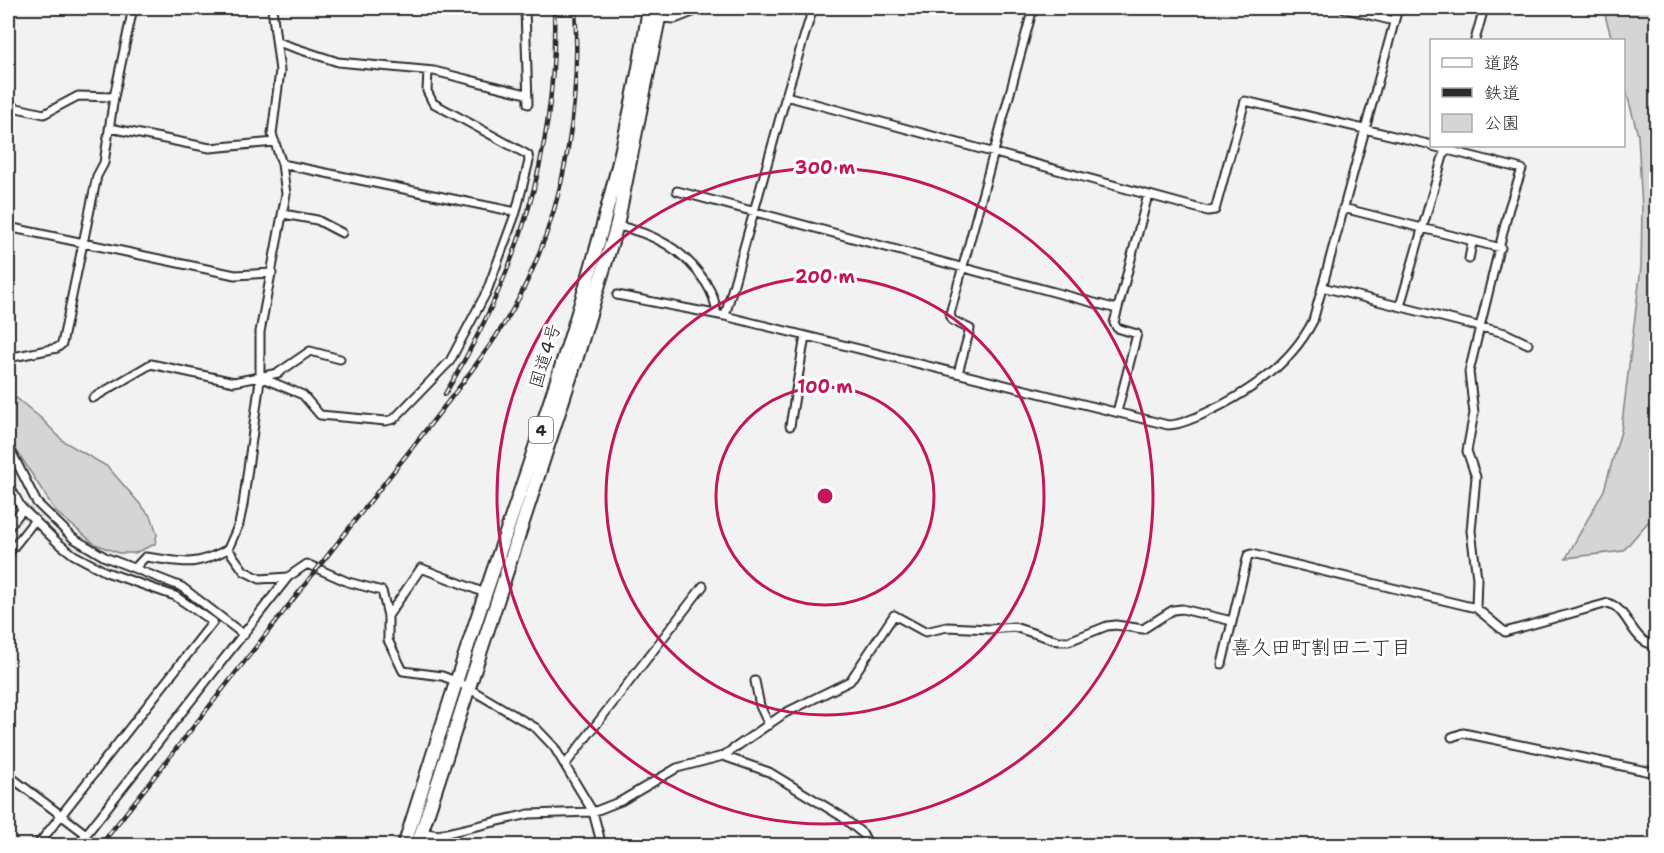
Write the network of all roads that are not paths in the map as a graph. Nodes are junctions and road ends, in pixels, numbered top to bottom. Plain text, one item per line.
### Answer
1 (133, 8) edge
2 (272, 8) edge
3 (525, 8) edge
4 (649, 8) edge
5 (703, 8) edge
6 (813, 8) edge
7 (1033, 8) edge
8 (1342, 8) edge
9 (1398, 8) edge
10 (1484, 8) edge
11 (660, 13) edge
12 (1394, 21) junction
13 (1475, 39) edge
14 (277, 42) junction
15 (428, 71) junction
16 (526, 94) junction
17 (786, 96) junction
18 (114, 97) junction
19 (528, 104) dead end
20 (8, 106) edge
21 (111, 128) junction
22 (1365, 130) junction
23 (275, 142) junction
24 (1430, 146) edge
25 (1446, 147) edge
26 (993, 153) junction
27 (282, 164) junction
28 (677, 191) dead end
29 (1148, 195) junction
30 (1343, 208) junction
31 (754, 211) junction
32 (516, 212) junction
33 (283, 214) junction
34 (602, 222) junction
35 (617, 225) junction
36 (8, 227) edge
37 (1423, 228) junction
38 (342, 233) dead end
39 (83, 243) junction
40 (1472, 243) junction
41 (1501, 248) junction
42 (1469, 259) dead end
43 (963, 266) junction
44 (272, 273) junction
45 (1322, 287) junction
46 (617, 295) dead end
47 (1400, 306) junction
48 (1117, 309) junction
49 (716, 314) junction
50 (725, 316) junction
51 (1482, 328) junction
52 (805, 336) junction
53 (1528, 344) dead end
54 (8, 358) edge
55 (340, 359) dead end
56 (958, 373) junction
57 (260, 376) junction
58 (93, 398) dead end
59 (1117, 412) junction
60 (790, 426) dead end
61 (8, 445) edge
62 (8, 483) edge
63 (8, 500) edge
64 (21, 505) junction
65 (35, 520) junction
66 (8, 527) edge
67 (228, 549) junction
68 (8, 554) edge
69 (135, 568) junction
70 (288, 577) junction
71 (703, 586) dead end
72 (485, 593) junction
73 (1476, 608) junction
74 (218, 615) junction
75 (388, 616) junction
76 (1232, 621) junction
77 (213, 622) junction
78 (244, 634) junction
79 (1656, 645) edge
80 (1222, 664) dead end
81 (755, 681) dead end
82 (463, 685) junction
83 (769, 724) junction
84 (1452, 737) dead end
85 (723, 756) junction
86 (565, 765) junction
87 (1656, 773) edge
88 (8, 774) edge
89 (593, 812) junction
90 (60, 816) junction
91 (421, 832) junction
92 (86, 834) junction
93 (37, 846) edge
94 (77, 846) edge
95 (404, 846) edge
96 (417, 846) edge
97 (602, 846) edge
98 (869, 846) edge

1 - 18 street
2 - 14 street
3 - 16 street
4 - 34 highway, 国道4号 / 4
5 - 11 street
6 - 17 street
7 - 26 street
8 - 12 street
9 - 12 street
10 - 13 street
11 - 35 highway, 国道4号 / 4
12 - 22 street
14 - 15 street
14 - 23 street
15 - 16 street
15 - 32 street
16 - 19 street
17 - 26 street
17 - 31 street
18 - 20 street
18 - 21 street
21 - 23 street
21 - 39 street
22 - 24 street
22 - 29 street
22 - 30 street
23 - 27 street
25 - 37 street
25 - 41 street
26 - 29 street
26 - 43 street
27 - 32 street
27 - 33 street
28 - 31 street
29 - 48 street
30 - 37 street
30 - 45 street
31 - 43 street
31 - 50 street
32 - 57 street
33 - 38 street
33 - 44 street
34 - 35 street
34 - 72 highway, 国道4号 / 4
35 - 49 street
35 - 82 highway, 国道4号 / 4
36 - 39 street
37 - 40 street
37 - 47 street
39 - 44 street
39 - 54 street
40 - 41 street
40 - 42 street
41 - 51 street
43 - 48 street
43 - 56 street
44 - 57 street
45 - 47 street
45 - 59 street
46 - 49 street
47 - 51 street
48 - 59 street
49 - 50 street
50 - 52 street
51 - 53 street
51 - 73 street
52 - 56 street
52 - 60 street
55 - 57 street
56 - 59 street
57 - 58 street
57 - 67 street
61 - 69 street
62 - 64 street
63 - 64 street
64 - 65 street
64 - 66 street
65 - 68 street
65 - 77 street
67 - 69 street
67 - 70 street
69 - 74 street
70 - 75 street
70 - 78 street
71 - 86 street
72 - 75 street
72 - 82 highway, 国道4号 / 4
73 - 76 street
73 - 79 street
74 - 77 street
74 - 78 street
75 - 82 street
76 - 80 street
76 - 83 street
77 - 90 street
78 - 92 street
81 - 83 street
82 - 86 street
82 - 91 highway, 国道4号 / 4
82 - 95 highway, 国道4号 / 4
83 - 85 street
84 - 87 street
85 - 89 street
85 - 98 street
86 - 89 street
88 - 90 street
89 - 91 street
89 - 97 street
90 - 92 street
90 - 93 street
91 - 96 highway, 国道4号 / 4
92 - 94 street

